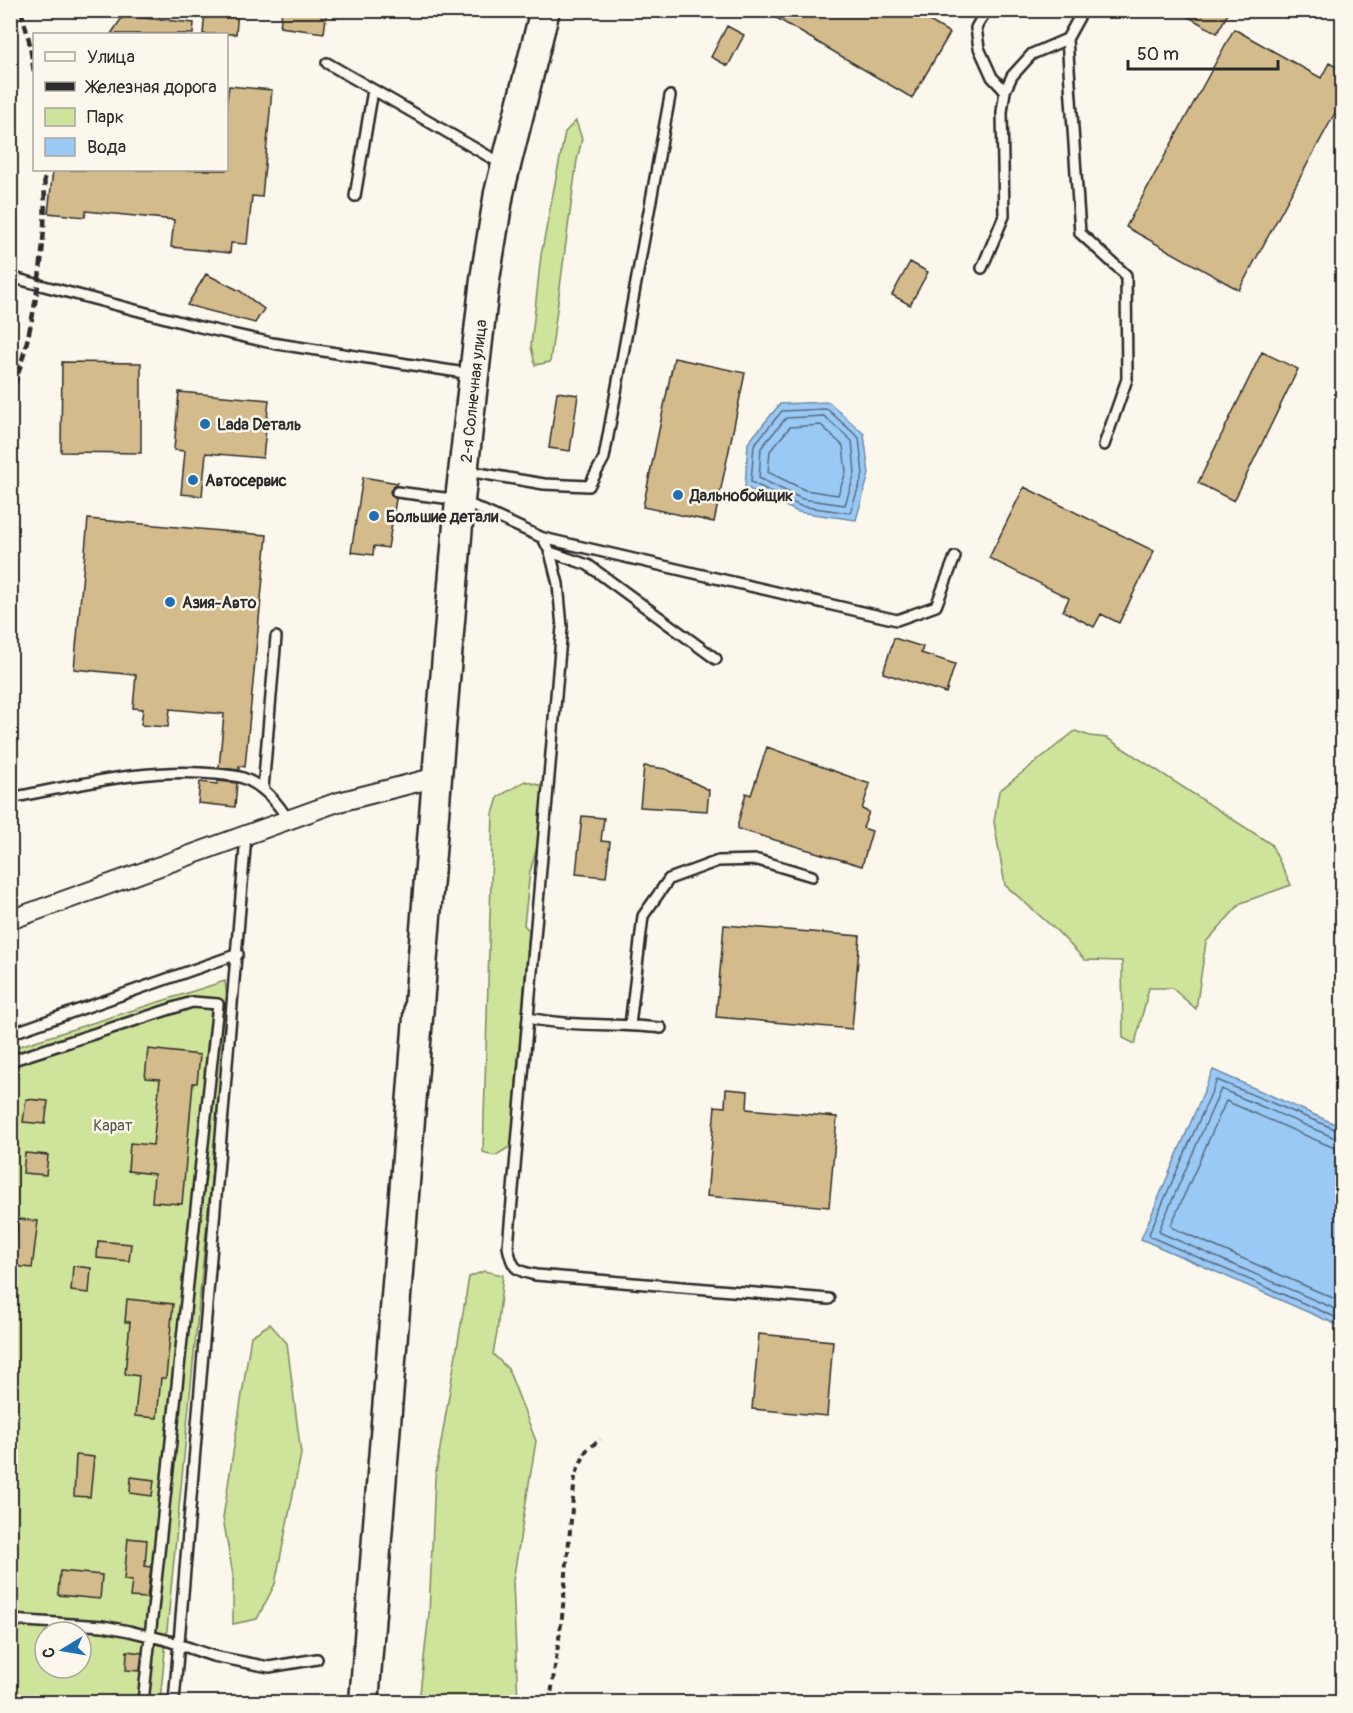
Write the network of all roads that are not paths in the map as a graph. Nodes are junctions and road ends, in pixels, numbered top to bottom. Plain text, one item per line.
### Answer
1 (545, 10) edge
2 (986, 10) edge
3 (1083, 10) edge
4 (1067, 39) junction
5 (327, 63) dead end
6 (374, 90) junction
7 (1005, 91) junction
8 (670, 96) dead end
9 (505, 166) junction
10 (355, 196) dead end
11 (982, 268) dead end
12 (10, 277) edge
13 (474, 375) junction
14 (1104, 445) dead end
15 (464, 470) junction
16 (397, 492) dead end
17 (460, 500) junction
18 (543, 538) junction
19 (550, 552) junction
20 (955, 558) dead end
21 (276, 637) dead end
22 (716, 659) dead end
23 (437, 777) junction
24 (263, 789) junction
25 (10, 798) edge
26 (289, 821) junction
27 (246, 836) junction
28 (812, 876) dead end
29 (10, 920) edge
30 (238, 954) junction
31 (528, 1018) junction
32 (630, 1024) junction
33 (661, 1028) dead end
34 (10, 1034) edge
35 (11, 1058) edge
36 (10, 1073) edge
37 (829, 1299) dead end
38 (10, 1620) edge
39 (150, 1636) junction
40 (180, 1644) junction
41 (317, 1659) dead end
42 (143, 1702) edge
43 (174, 1702) edge
44 (364, 1702) edge

1 - 9 main road, 2-я Солнечная улица
2 - 7 lane
3 - 4 lane
4 - 7 lane
4 - 14 lane
5 - 6 lane
6 - 9 lane
6 - 10 lane
7 - 11 lane
8 - 15 lane
9 - 13 main road, 2-я Солнечная улица
12 - 13 lane
13 - 15 main road, 2-я Солнечная улица
15 - 17 main road, 2-я Солнечная улица
16 - 17 lane
17 - 18 lane
17 - 23 main road, 2-я Солнечная улица
18 - 19 lane
18 - 20 lane
19 - 22 lane
19 - 31 lane
21 - 24 lane
23 - 26 street
23 - 44 main road, 2-я Солнечная улица
24 - 25 lane
24 - 26 lane
26 - 27 street
27 - 29 street
27 - 30 lane
28 - 32 lane
30 - 34 lane
30 - 40 lane
31 - 32 lane
31 - 37 lane
32 - 33 lane
35 - 36 lane
35 - 39 lane
38 - 39 lane
39 - 40 lane
39 - 42 lane
40 - 41 lane
40 - 43 lane

